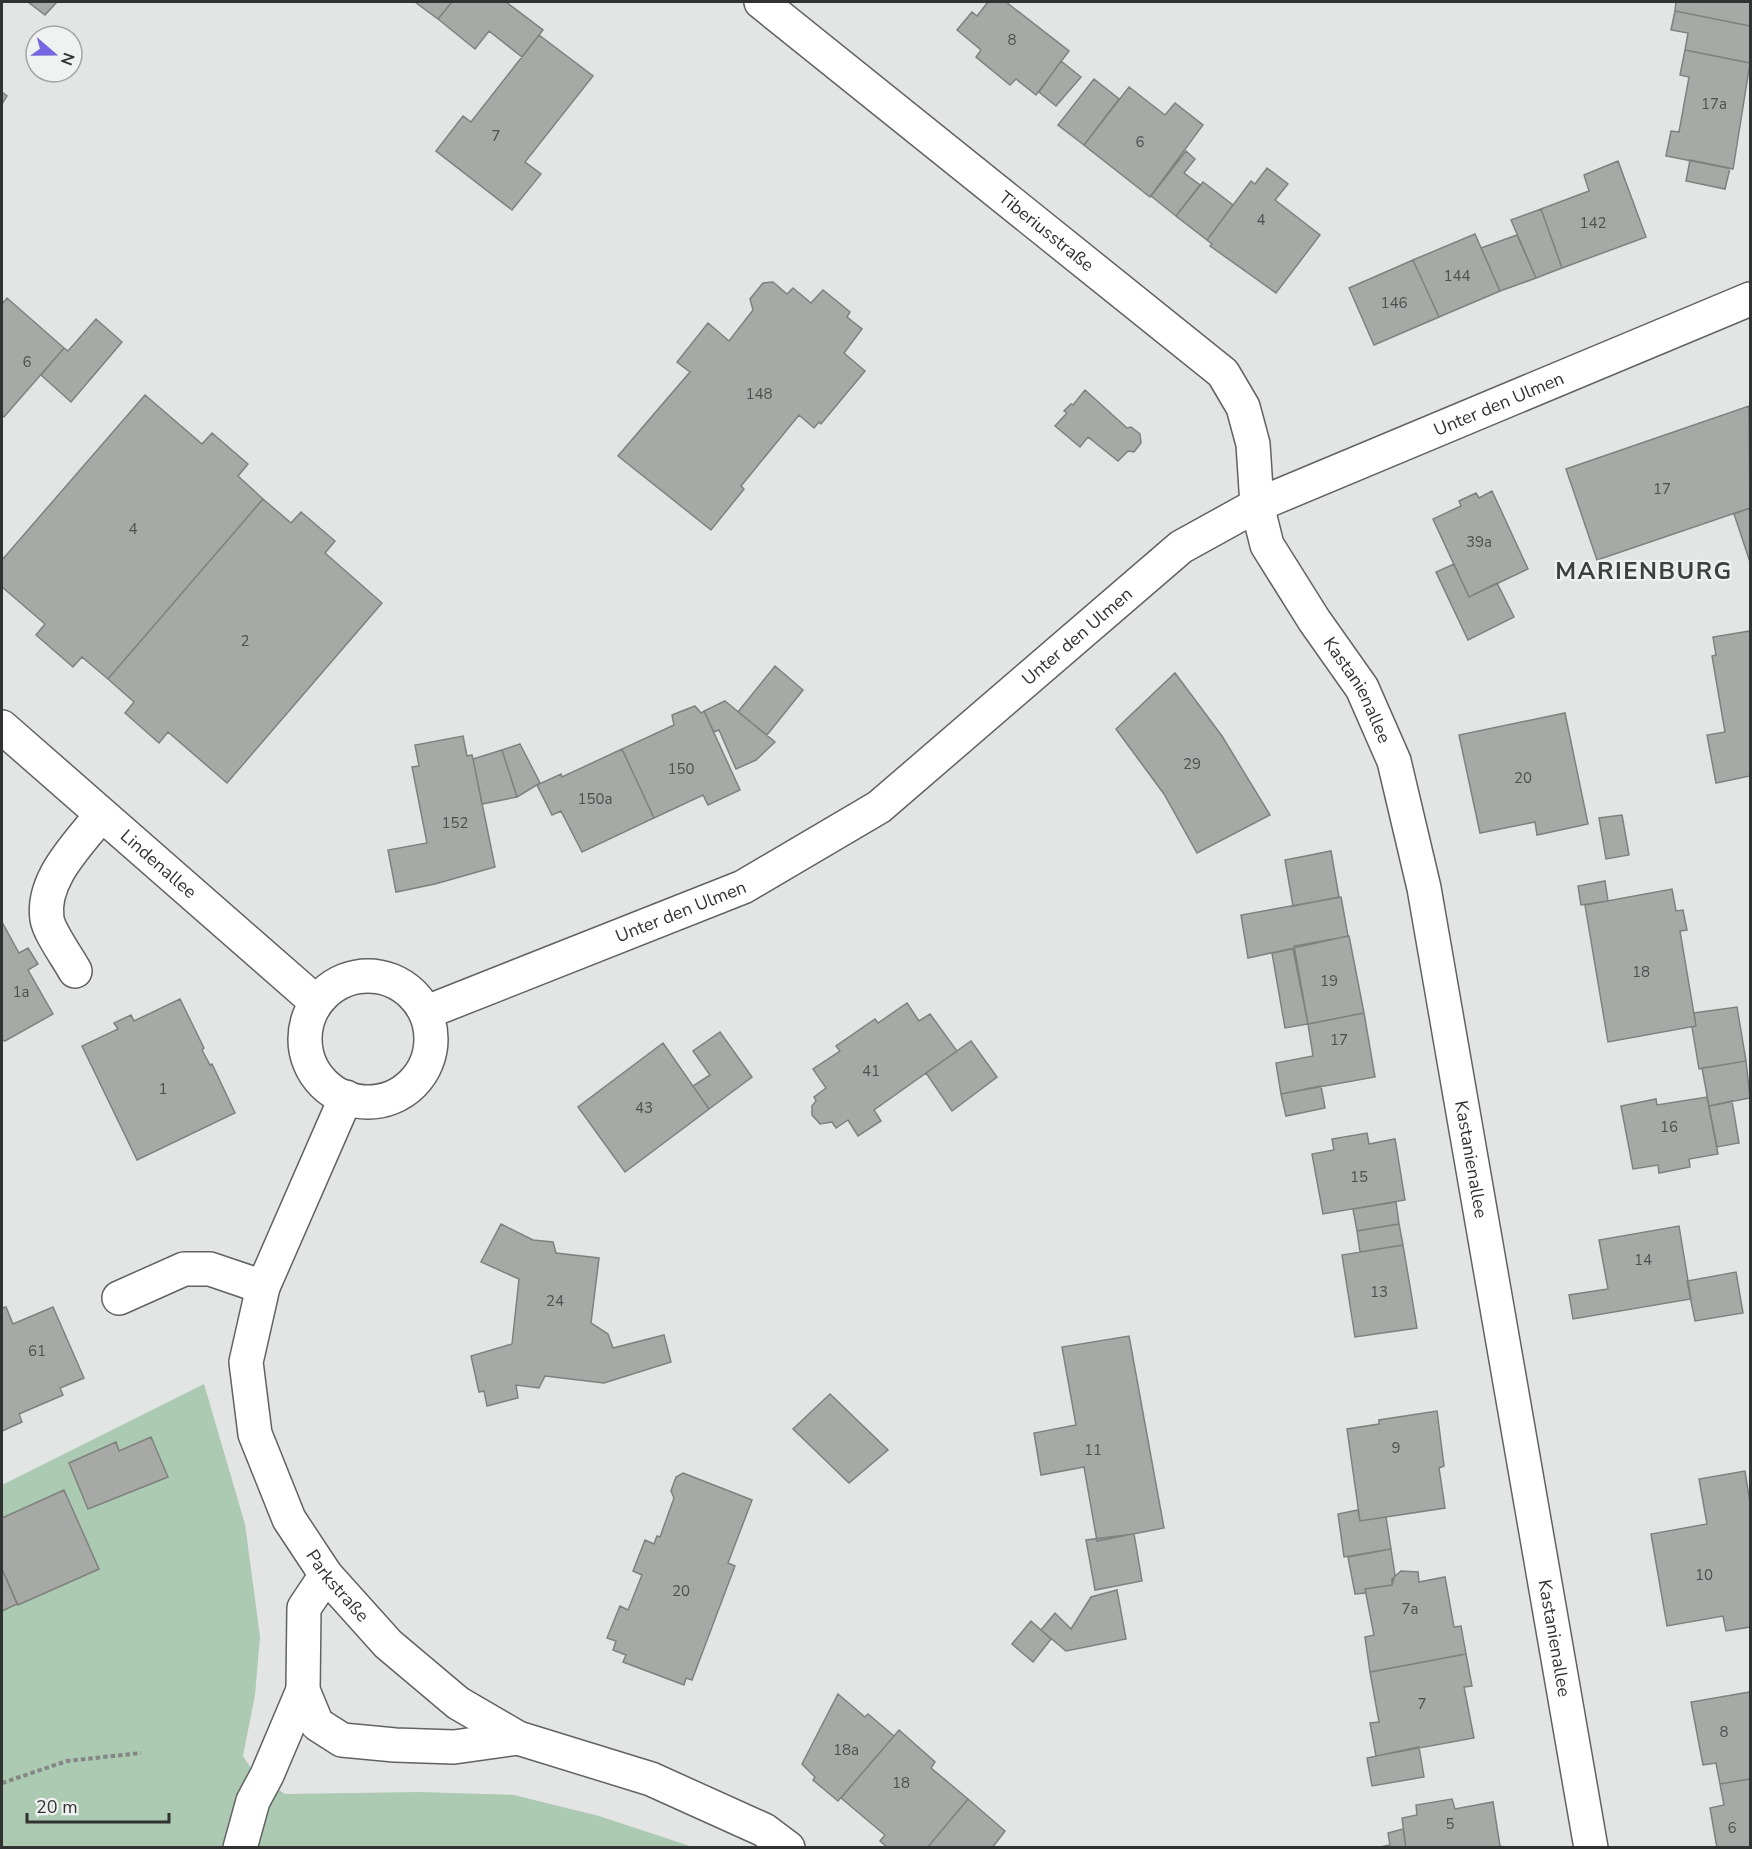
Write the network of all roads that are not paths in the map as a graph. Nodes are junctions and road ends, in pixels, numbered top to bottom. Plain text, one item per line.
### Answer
1 (761, 2) edge
2 (1750, 299) edge
3 (1257, 505) junction
4 (2, 727) edge
5 (101, 815) junction
6 (75, 971) dead end
7 (315, 1000) junction
8 (427, 1012) junction
9 (346, 1097) junction
10 (262, 1287) junction
11 (119, 1298) dead end
12 (326, 1575) junction
13 (303, 1690) junction
14 (518, 1737) junction
15 (240, 1848) edge
16 (788, 1848) edge
17 (1591, 1848) edge

1 - 3 street, Tiberiusstraße
2 - 3 street, Unter den Ulmen
3 - 8 street, Unter den Ulmen
3 - 17 street, Kastanienallee
4 - 5 street, Lindenallee
5 - 6 street
5 - 7 street, Lindenallee
7 - 8 street
7 - 9 street
8 - 9 street
9 - 10 street, Parkstraße
10 - 11 street
10 - 12 street, Parkstraße
12 - 13 street
12 - 14 street, Parkstraße
13 - 14 street
13 - 15 street
14 - 16 street, Parkstraße

